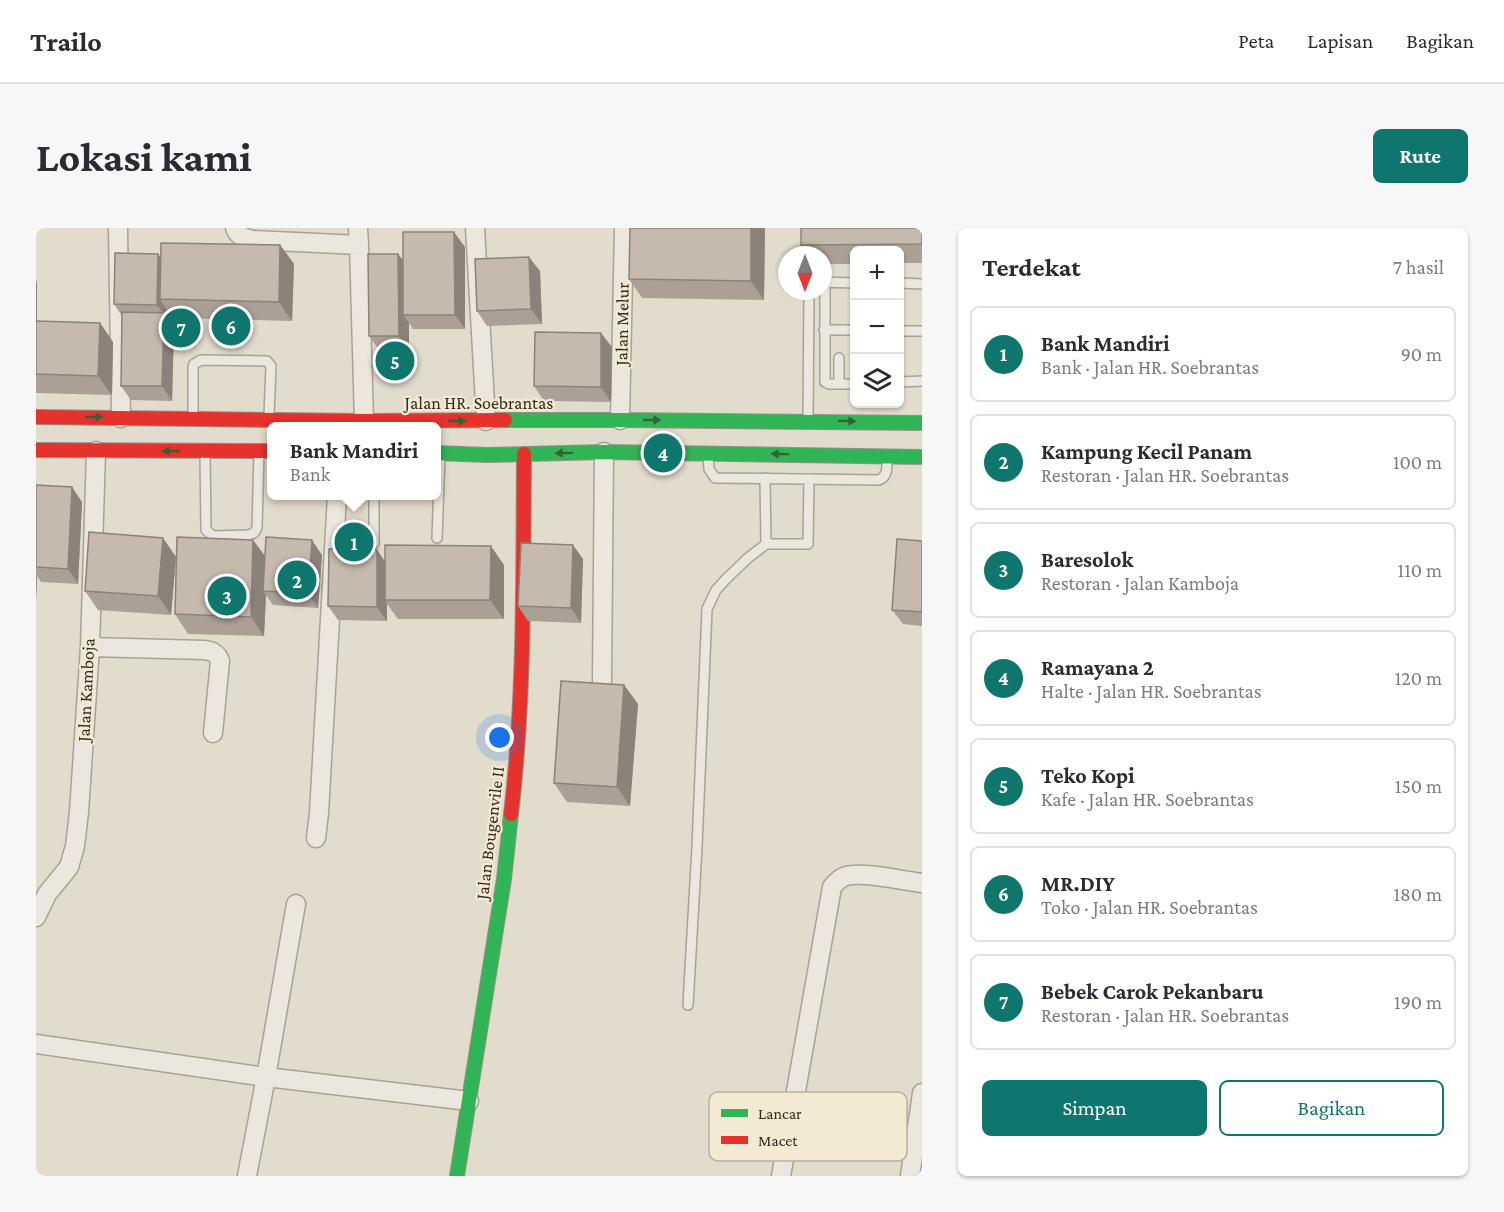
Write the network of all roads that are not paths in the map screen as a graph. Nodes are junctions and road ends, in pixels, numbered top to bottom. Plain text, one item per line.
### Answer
1 (118, 228) edge
2 (235, 228) edge
3 (475, 228) edge
4 (624, 228) edge
5 (359, 236) edge
6 (832, 282) edge
7 (850, 283) edge
8 (904, 284) edge
9 (922, 284) edge
10 (809, 300) edge
11 (824, 300) edge
12 (824, 330) junction
13 (850, 330) edge
14 (904, 331) edge
15 (922, 331) edge
16 (839, 358) dead end
17 (922, 381) edge
18 (904, 382) edge
19 (839, 384) junction
20 (850, 384) edge
21 (36, 417) edge
22 (121, 418) junction
23 (193, 419) junction
24 (269, 419) junction
25 (364, 420) junction
26 (620, 420) junction
27 (486, 421) junction
28 (808, 421) junction
29 (922, 423) edge
30 (36, 450) edge
31 (96, 451) junction
32 (205, 451) junction
33 (265, 451) edge
34 (604, 452) junction
35 (441, 453) edge
36 (708, 453) junction
37 (524, 454) junction
38 (887, 456) junction
39 (922, 457) edge
40 (765, 478) junction
41 (809, 479) junction
42 (337, 500) edge
43 (374, 500) edge
44 (437, 500) edge
45 (436, 538) dead end
46 (374, 543) dead end
47 (766, 544) junction
48 (90, 646) junction
49 (602, 681) edge
50 (213, 733) dead end
51 (316, 838) dead end
52 (922, 883) edge
53 (296, 904) dead end
54 (36, 917) edge
55 (688, 1005) dead end
56 (36, 1044) edge
57 (266, 1077) junction
58 (796, 1092) edge
59 (922, 1093) edge
60 (469, 1101) junction
61 (784, 1161) edge
62 (247, 1176) edge
63 (457, 1176) edge
64 (781, 1176) edge
65 (910, 1176) edge

1 - 22 street
2 - 5 street
3 - 27 street
4 - 26 street, Jalan Melur
5 - 25 street
6 - 7 lane
8 - 9 lane
10 - 28 lane
11 - 12 lane
12 - 13 lane
12 - 19 lane
14 - 15 lane
16 - 19 lane
17 - 18 lane
19 - 20 lane
21 -> 22 main road, Jalan HR. Soebrantas
22 - 23 main road, Jalan HR. Soebrantas
23 - 24 main road, Jalan HR. Soebrantas
23 - 24 lane
24 - 25 main road, Jalan HR. Soebrantas
25 -> 27 main road, Jalan HR. Soebrantas
26 - 27 main road, Jalan HR. Soebrantas
26 -> 28 main road, Jalan HR. Soebrantas
28 -> 29 main road, Jalan HR. Soebrantas
30 - 31 main road
32 -> 31 main road
31 - 48 street, Jalan Kamboja
32 - 33 main road
32 - 33 lane
34 - 36 main road
34 -> 37 main road
34 - 49 street
35 - 37 main road
38 -> 36 main road
36 - 40 lane
37 - 60 main road, Jalan Bougenvile II
38 - 39 main road
38 - 41 lane
40 - 41 lane
40 - 47 lane
41 - 47 lane
42 - 51 street
43 - 46 lane
44 - 45 lane
47 - 55 lane
48 - 50 street
48 - 54 street, Jalan Kamboja
52 - 58 street
53 - 57 street
56 - 57 street
57 - 60 street
57 - 62 street
59 - 65 street
60 - 63 main road, Jalan Bougenvile II
61 - 64 street

